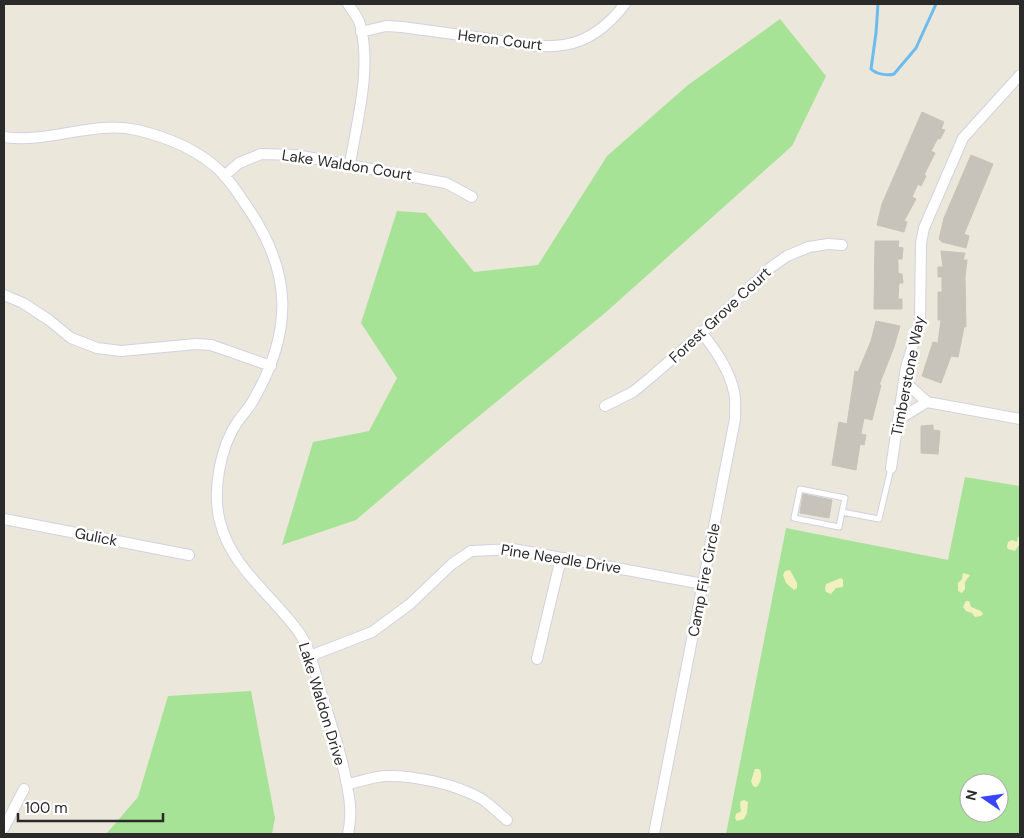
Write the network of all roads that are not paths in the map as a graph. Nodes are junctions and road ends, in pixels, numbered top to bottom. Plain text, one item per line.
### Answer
1 (348, 4) edge
2 (626, 4) edge
3 (361, 32) junction
4 (1020, 75) edge
5 (4, 137) edge
6 (350, 164) junction
7 (224, 176) junction
8 (472, 197) dead end
9 (842, 245) dead end
10 (4, 295) edge
11 (702, 333) junction
12 (271, 366) junction
13 (904, 381) junction
14 (927, 402) junction
15 (605, 406) dead end
16 (899, 419) junction
17 (1020, 419) edge
18 (891, 468) joint
19 (842, 512) junction
20 (4, 519) edge
21 (189, 555) dead end
22 (561, 558) junction
23 (703, 584) junction
24 (310, 656) junction
25 (537, 659) dead end
26 (347, 784) junction
27 (24, 789) dead end
28 (506, 820) dead end
29 (4, 828) edge
30 (348, 834) edge
31 (654, 834) edge

1 - 3 street
2 - 3 street, Heron Court
3 - 6 street
4 - 13 street, Timberstone Way
5 - 7 street, Lake Waldon Drive
6 - 7 street, Lake Waldon Court
6 - 8 street, Lake Waldon Court
7 - 12 street, Lake Waldon Drive
9 - 11 street, Forest Grove Court
10 - 12 street
11 - 15 street, Forest Grove Court
11 - 23 street, Camp Fire Circle
12 - 24 street, Lake Waldon Drive
13 - 14 street
13 - 16 street, Timberstone Way
14 - 16 street
14 - 17 street
16 - 18 street, Timberstone Way
18 - 19 lane
19 - 19 lane
20 - 21 street, Gulick
22 - 23 street, Pine Needle Drive
22 - 24 street, Pine Needle Drive
22 - 25 street
23 - 31 street, Camp Fire Circle
24 - 26 street, Lake Waldon Drive
26 - 28 street
26 - 30 street, Lake Waldon Drive
27 - 29 street

